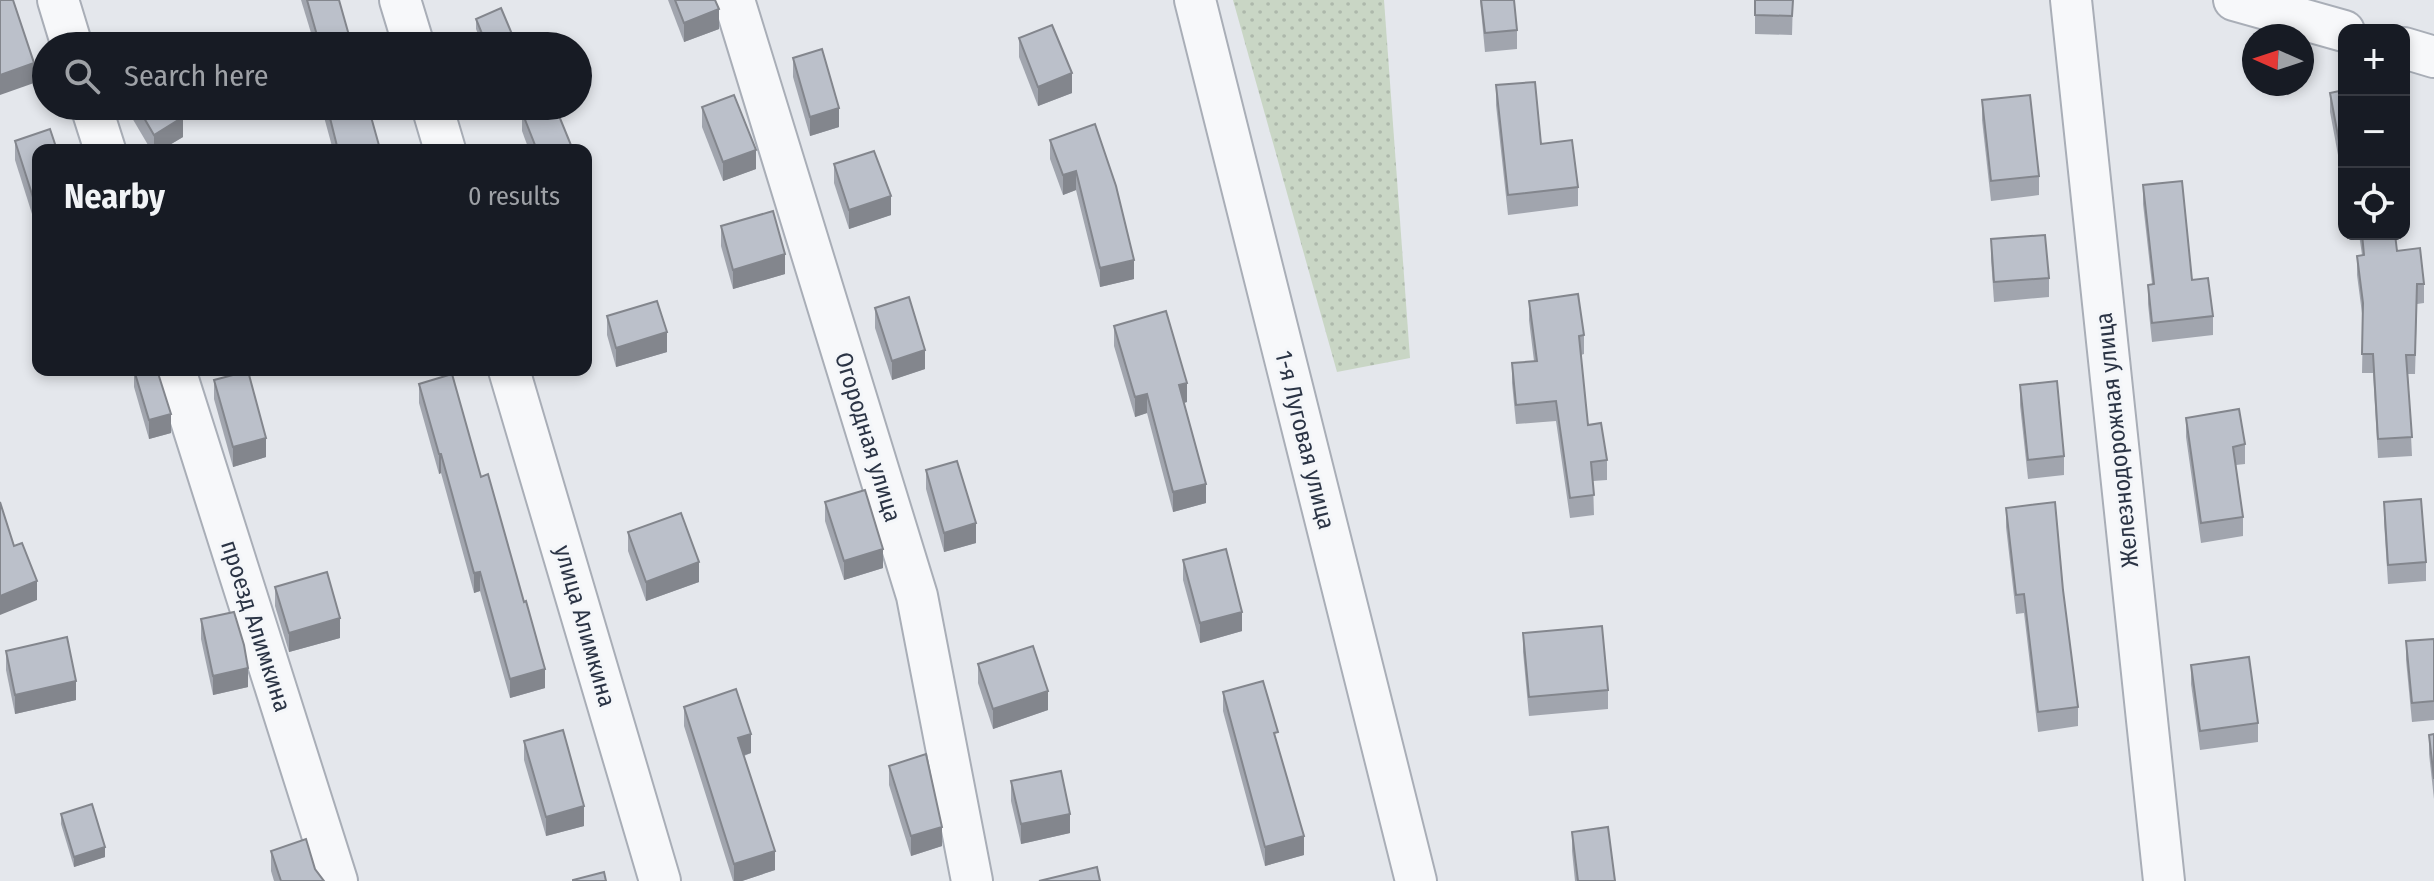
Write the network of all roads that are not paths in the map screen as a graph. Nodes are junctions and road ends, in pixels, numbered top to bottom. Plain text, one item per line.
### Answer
1 (58, 0) edge
2 (400, 0) edge
3 (734, 0) edge
4 (1195, 0) edge
5 (2071, 0) edge
6 (2234, 0) edge
7 (2338, 29) edge
8 (68, 32) edge
9 (410, 32) edge
10 (2410, 50) edge
11 (2434, 57) edge
12 (95, 120) edge
13 (436, 120) edge
14 (103, 144) edge
15 (443, 144) edge
16 (177, 376) edge
17 (511, 376) edge
18 (337, 881) edge
19 (660, 881) edge
20 (972, 881) edge
21 (1416, 881) edge
22 (2164, 881) edge

1 - 8 street
2 - 9 street
3 - 20 street, Огородная улица
4 - 21 street, 1-я Луговая улица
5 - 22 street, Железнодорожная улица
6 - 7 street
10 - 11 street
12 - 14 street
13 - 15 street
16 - 18 street, проезд Алимкина
17 - 19 street, улица Алимкина

